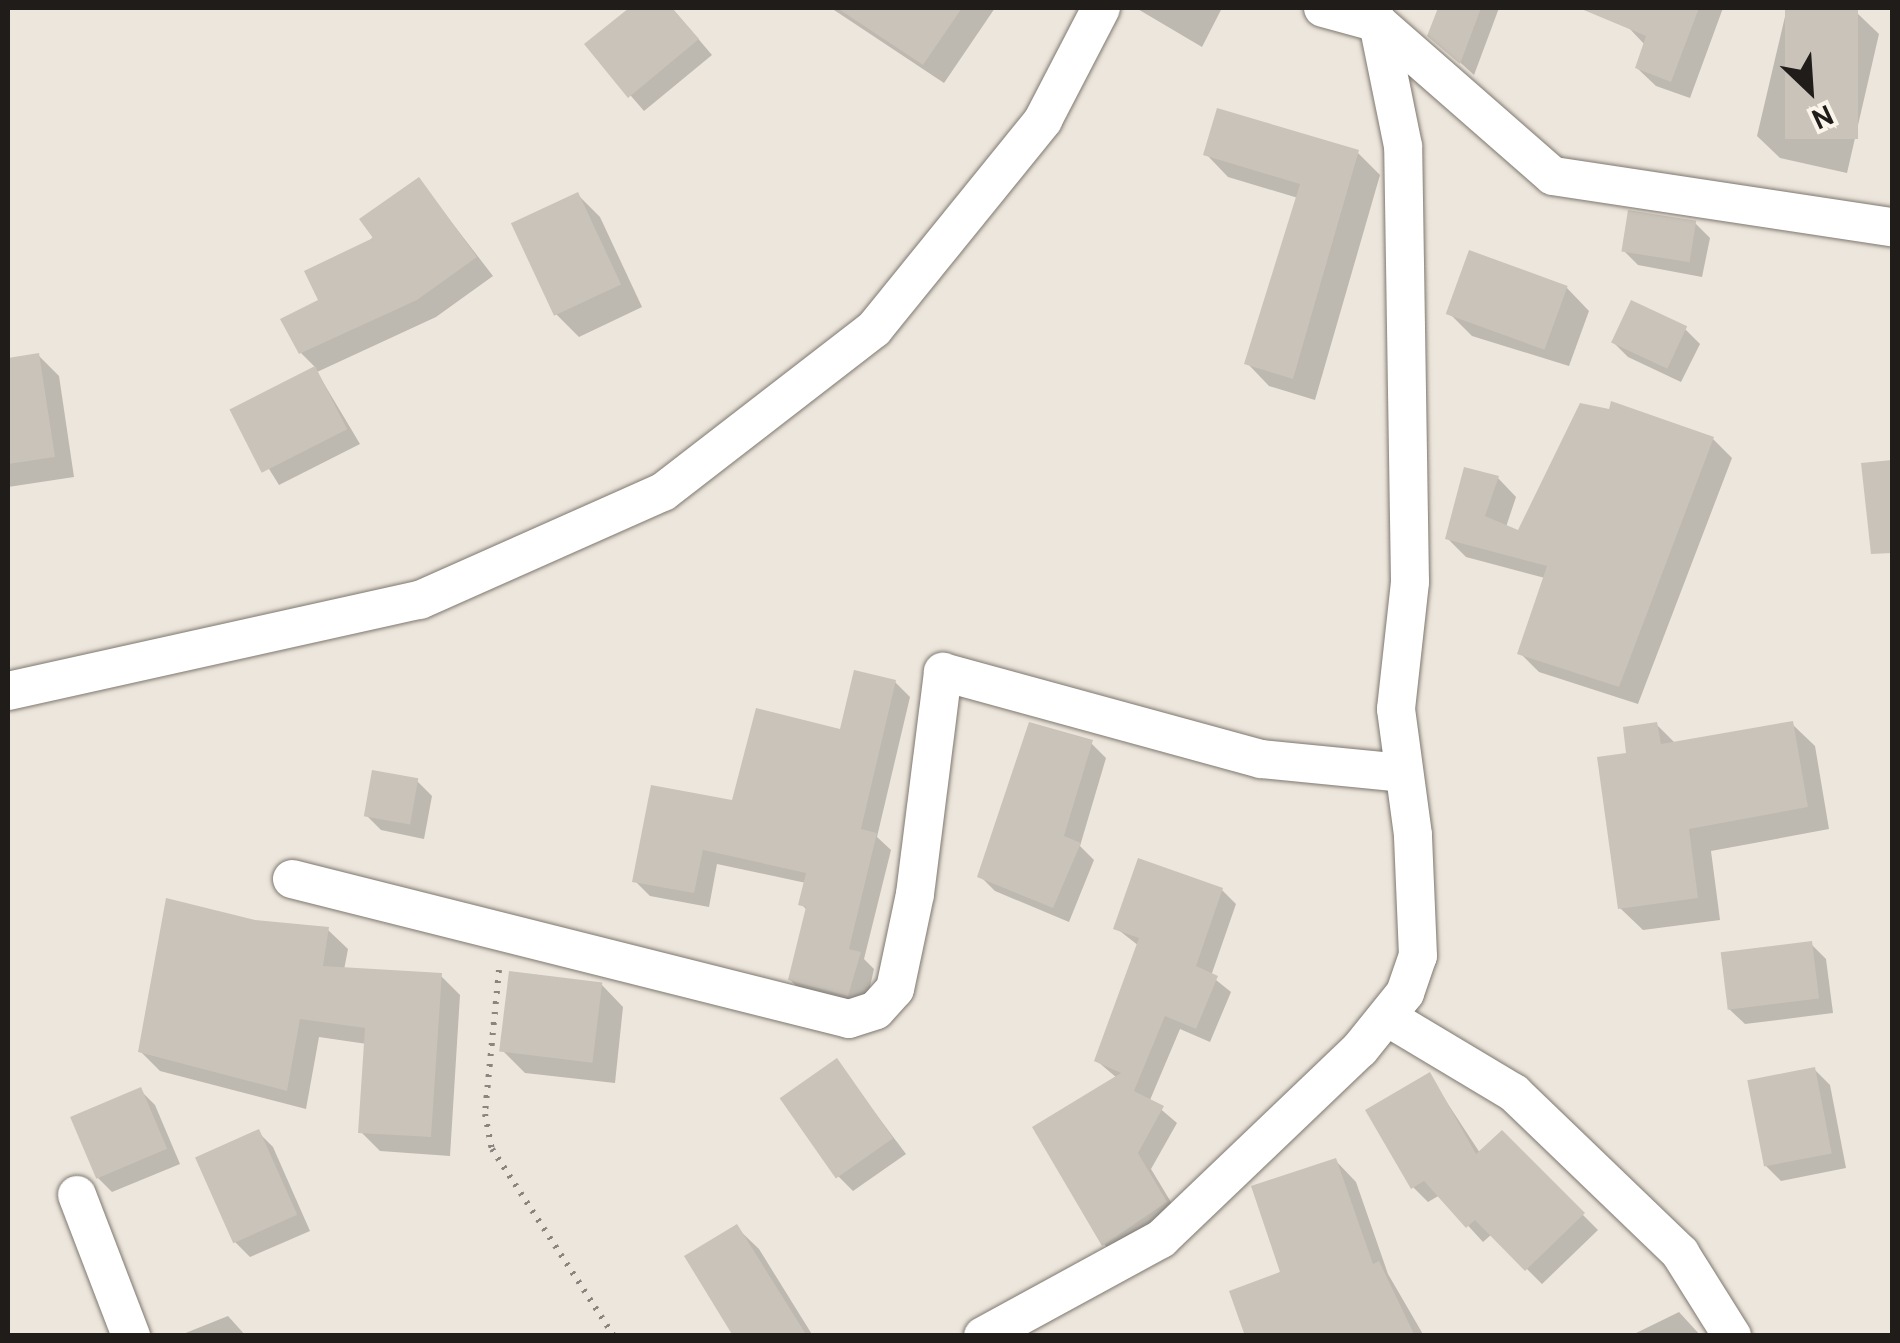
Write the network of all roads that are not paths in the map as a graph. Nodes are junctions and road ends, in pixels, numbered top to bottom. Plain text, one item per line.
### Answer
1 (1101, 8) edge
2 (1323, 8) edge
3 (1378, 23) junction
4 (1892, 227) edge
5 (8, 691) edge
6 (1403, 773) junction
7 (292, 879) dead end
8 (1387, 1017) junction
9 (78, 1195) dead end
10 (130, 1336) edge
11 (984, 1336) edge
12 (1732, 1336) edge

1 - 5 street
2 - 3 street
3 - 4 street
3 - 6 street
6 - 7 street
6 - 8 street
8 - 11 street
8 - 12 street
9 - 10 street

